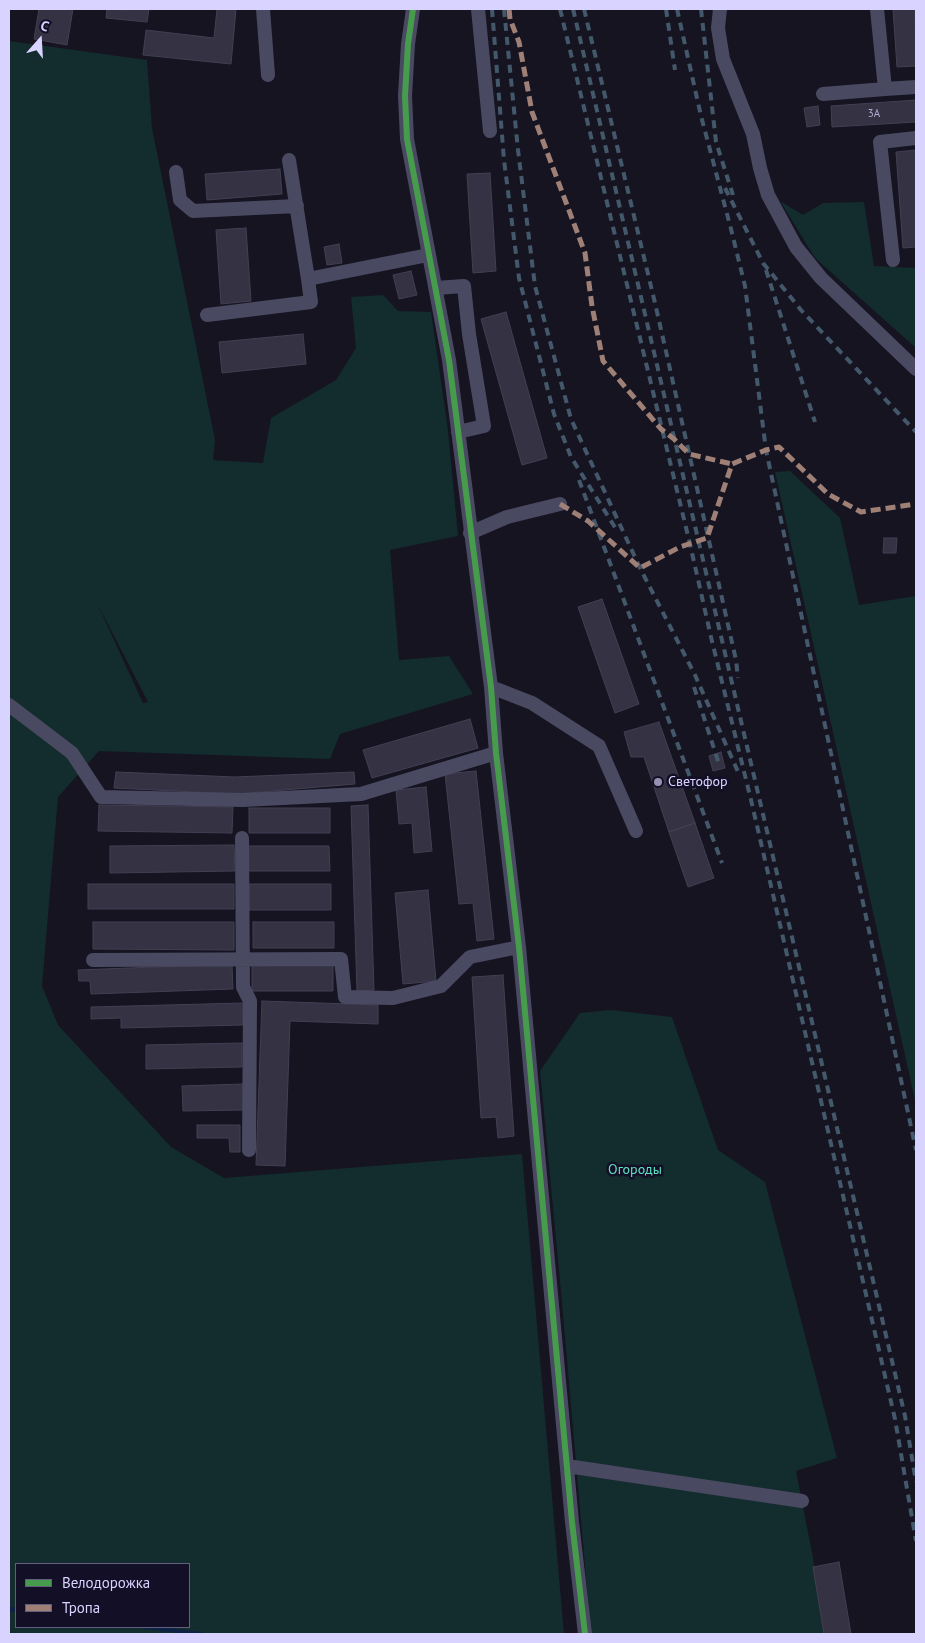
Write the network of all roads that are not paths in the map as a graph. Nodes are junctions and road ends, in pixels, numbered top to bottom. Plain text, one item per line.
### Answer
1 (263, 9) edge
2 (413, 9) edge
3 (478, 9) edge
4 (720, 9) edge
5 (877, 9) edge
6 (268, 75) dead end
7 (916, 86) edge
8 (885, 89) junction
9 (822, 94) dead end
10 (490, 131) dead end
11 (916, 138) edge
12 (290, 160) dead end
13 (176, 172) dead end
14 (297, 206) junction
15 (428, 255) junction
16 (893, 260) dead end
17 (308, 279) junction
18 (436, 288) junction
19 (207, 315) dead end
20 (916, 369) edge
21 (458, 432) junction
22 (560, 504) dead end
23 (470, 533) junction
24 (491, 687) junction
25 (9, 705) edge
26 (496, 753) junction
27 (636, 831) dead end
28 (242, 838) dead end
29 (519, 947) junction
30 (93, 960) dead end
31 (242, 960) junction
32 (249, 1150) dead end
33 (567, 1466) junction
34 (802, 1501) dead end
35 (585, 1634) edge

1 - 6 street
2 - 15 street
3 - 10 street
4 - 20 street
5 - 8 street
7 - 8 street
8 - 9 street
11 - 16 street
12 - 14 street
13 - 14 street
14 - 17 street
15 - 17 street
15 - 18 street
17 - 19 street
18 - 21 street
18 - 21 street
21 - 23 street
22 - 23 street
23 - 24 street
24 - 26 street
24 - 27 street
25 - 26 street
26 - 29 street
28 - 31 street
29 - 31 street
29 - 33 street
30 - 31 street
31 - 32 street
33 - 34 street
33 - 35 street

